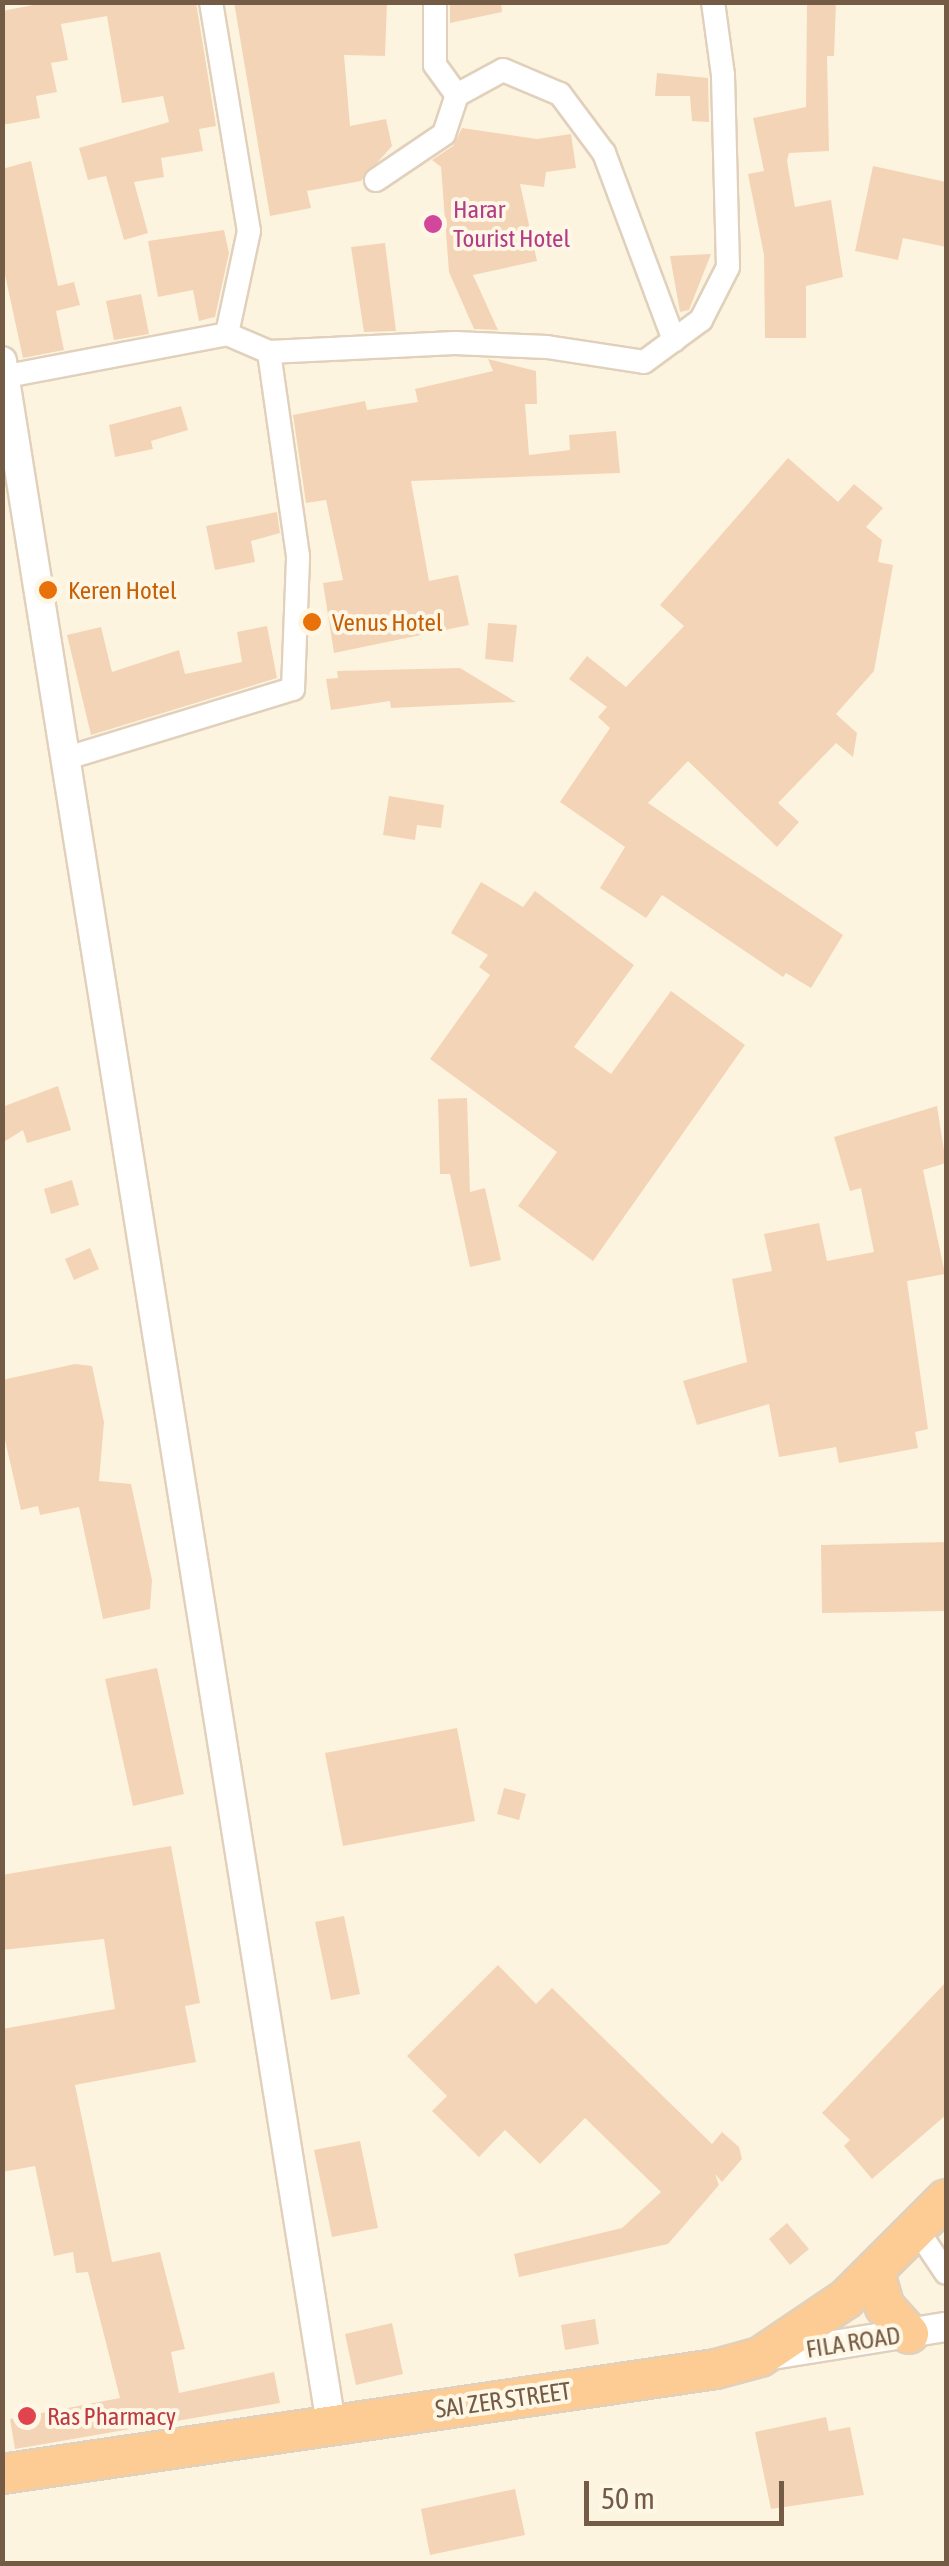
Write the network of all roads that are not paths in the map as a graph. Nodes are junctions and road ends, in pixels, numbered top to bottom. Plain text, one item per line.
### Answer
1 (211, 2) edge
2 (435, 2) edge
3 (712, 2) edge
4 (457, 95) junction
5 (376, 180) dead end
6 (227, 334) junction
7 (674, 340) junction
8 (269, 352) junction
9 (3, 372) edge
10 (67, 758) junction
11 (946, 2199) edge
12 (918, 2231) junction
13 (875, 2273) junction
14 (946, 2273) edge
15 (946, 2327) edge
16 (909, 2334) junction
17 (760, 2356) junction
18 (330, 2426) junction
19 (2, 2474) edge

1 - 6 street
2 - 4 street
3 - 7 street
4 - 5 street
4 - 7 street
6 - 8 street
6 - 9 street
7 - 8 street
8 - 10 street
9 - 10 street
10 - 18 street
11 - 12 highway, SAI ZER STREET
12 - 13 highway, SAI ZER STREET
12 - 14 street
13 - 16 highway
13 - 17 highway, SAI ZER STREET
15 - 16 street, FILA ROAD
16 - 17 street, FILA ROAD
17 - 18 highway, SAI ZER STREET
18 - 19 highway, SAI ZER STREET

